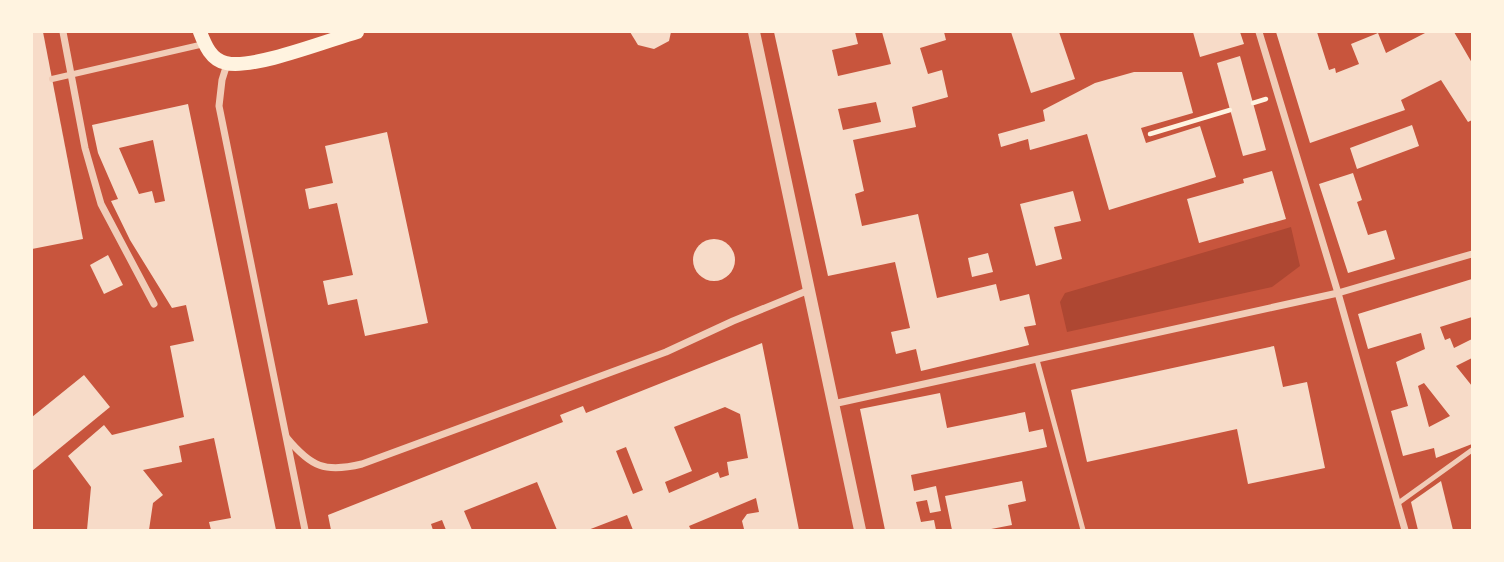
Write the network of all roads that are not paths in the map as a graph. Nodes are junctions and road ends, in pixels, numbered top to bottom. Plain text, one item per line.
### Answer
1 (63, 32) edge
2 (357, 32) edge
3 (754, 32) edge
4 (1259, 32) edge
5 (202, 38) edge
6 (227, 64) junction
7 (70, 76) junction
8 (52, 79) dead end
9 (1472, 254) edge
10 (808, 290) junction
11 (1338, 293) junction
12 (154, 304) dead end
13 (1037, 360) junction
14 (833, 404) junction
15 (287, 438) junction
16 (1472, 450) edge
17 (1397, 504) junction
18 (305, 530) edge
19 (860, 530) edge
20 (1083, 530) edge
21 (1405, 530) edge

1 - 7 street
2 - 6 main road
3 - 10 street
4 - 11 street
5 - 6 main road
5 - 7 street
6 - 15 street
7 - 8 street
7 - 12 street
9 - 11 street
10 - 14 street
10 - 15 street
11 - 13 street
11 - 17 street
13 - 14 street
13 - 20 lane
14 - 19 street
15 - 18 street
16 - 17 lane
17 - 21 street

